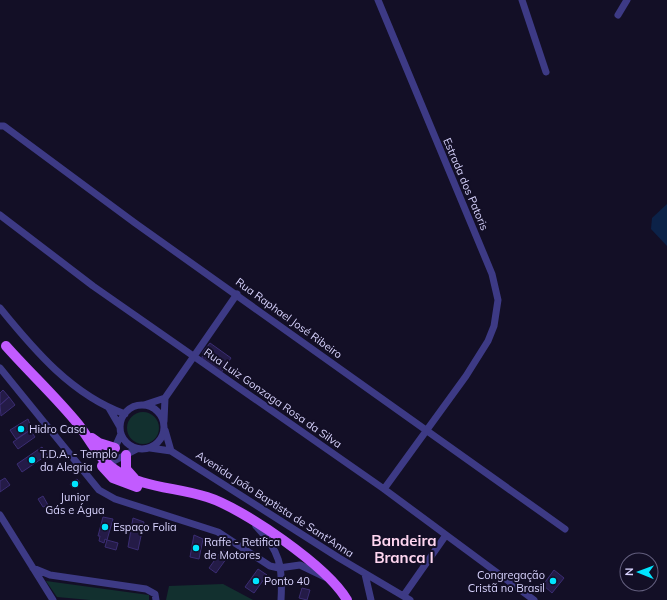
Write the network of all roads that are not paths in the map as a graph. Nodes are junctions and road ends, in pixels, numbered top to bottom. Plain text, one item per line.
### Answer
1 (378, 0) edge
2 (522, 0) edge
3 (627, 0) edge
4 (618, 15) dead end
5 (546, 72) dead end
6 (0, 126) edge
7 (0, 215) edge
8 (237, 294) junction
9 (0, 308) edge
10 (3, 343) edge
11 (194, 356) junction
12 (0, 368) edge
13 (165, 398) junction
14 (143, 405) junction
15 (109, 408) junction
16 (125, 414) junction
17 (77, 423) junction
18 (164, 425) junction
19 (426, 430) junction
20 (121, 431) junction
21 (88, 446) junction
22 (115, 448) junction
23 (150, 448) junction
24 (137, 449) junction
25 (171, 451) junction
26 (126, 455) junction
27 (108, 464) junction
28 (113, 478) junction
29 (137, 481) junction
30 (384, 489) junction
31 (195, 494) junction
32 (0, 515) edge
33 (251, 520) junction
34 (565, 529) dead end
35 (446, 535) junction
36 (32, 568) junction
37 (279, 568) junction
38 (365, 574) junction
39 (332, 579) junction
40 (404, 595) junction
41 (53, 600) edge
42 (156, 600) edge
43 (281, 600) edge
44 (347, 600) edge
45 (371, 600) edge
46 (410, 600) edge
47 (534, 600) edge

1 - 19 street, Estrada dos Patoris
2 - 5 street
3 - 4 street
6 - 8 street, Rua Raphael José Ribeiro
7 - 11 street, Rua Luiz Gonzaga Rosa da Silva
8 - 11 street
8 - 19 street, Rua Raphael José Ribeiro
9 - 15 street
10 - 17 main road
10 - 21 main road
11 - 13 street
11 - 30 street, Rua Luiz Gonzaga Rosa da Silva
12 - 37 street
13 - 14 street
13 - 18 street
14 - 16 street
14 - 18 street
15 - 16 street
15 - 20 street
16 - 20 street
17 - 22 main road
17 - 27 main road
18 - 23 street
18 - 25 street
19 - 30 street, Estrada dos Patoris
19 - 34 street, Rua Raphael José Ribeiro
20 - 22 street
20 - 24 street
21 - 27 main road
21 - 28 main road
22 - 27 street
23 - 24 street
23 - 25 street, Avenida João Baptista de Sant'Anna
24 - 26 street
25 - 38 street, Avenida João Baptista de Sant'Anna
26 - 27 street
26 - 29 main road
27 - 28 main road
27 - 29 main road
28 - 31 main road
29 - 31 main road
30 - 35 street, Rua Luiz Gonzaga Rosa da Silva
31 - 33 main road
32 - 36 street
33 - 37 street
33 - 39 main road
35 - 40 street
35 - 47 street, Rua Luiz Gonzaga Rosa da Silva
36 - 41 street
36 - 42 street
37 - 39 street
37 - 43 street
38 - 40 street, Avenida João Baptista de Sant'Anna
38 - 45 street
39 - 44 main road
40 - 46 street, Avenida João Baptista de Sant'Anna

